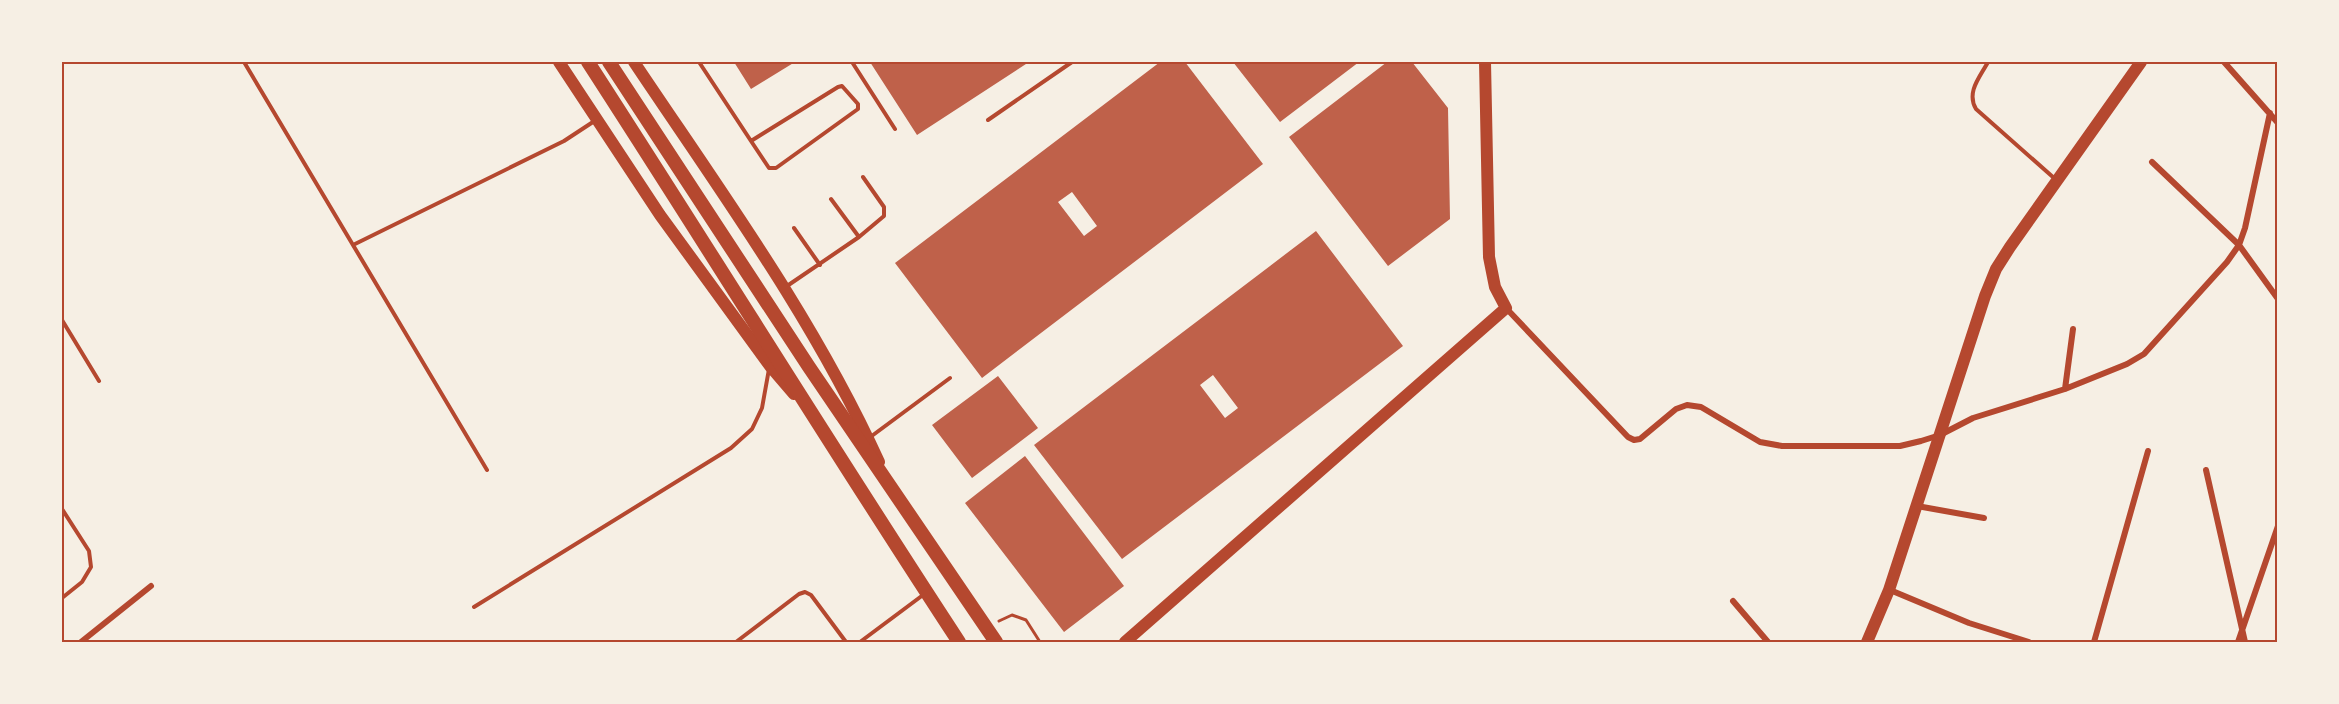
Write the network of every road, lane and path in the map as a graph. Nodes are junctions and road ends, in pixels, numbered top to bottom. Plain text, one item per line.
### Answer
1 (244, 62) edge
2 (559, 62) edge
3 (588, 62) edge
4 (609, 62) edge
5 (634, 62) edge
6 (699, 62) edge
7 (852, 62) edge
8 (1072, 62) edge
9 (1485, 62) edge
10 (1988, 62) edge
11 (2141, 62) edge
12 (2224, 62) edge
13 (2270, 112) junction
14 (597, 119) junction
15 (988, 120) dead end
16 (2277, 123) edge
17 (896, 129) dead end
18 (751, 141) junction
19 (2152, 162) dead end
20 (863, 177) dead end
21 (2057, 181) junction
22 (831, 199) dead end
23 (794, 228) dead end
24 (859, 237) junction
25 (353, 245) junction
26 (2239, 245) junction
27 (820, 265) junction
28 (784, 288) junction
29 (2277, 299) edge
30 (1506, 308) junction
31 (62, 320) edge
32 (2073, 329) dead end
33 (770, 366) junction
34 (950, 378) dead end
35 (99, 381) dead end
36 (2065, 389) junction
37 (808, 410) junction
38 (1940, 435) junction
39 (868, 439) junction
40 (2148, 451) dead end
41 (487, 470) dead end
42 (2206, 470) dead end
43 (890, 488) junction
44 (1917, 506) junction
45 (62, 509) edge
46 (1984, 518) dead end
47 (2277, 526) edge
48 (151, 586) dead end
49 (1889, 590) junction
50 (927, 593) junction
51 (62, 598) edge
52 (1733, 601) dead end
53 (474, 607) dead end
54 (985, 627) junction
55 (2242, 630) junction
56 (81, 642) edge
57 (736, 642) edge
58 (846, 642) edge
59 (860, 642) edge
60 (959, 642) edge
61 (996, 642) edge
62 (1040, 642) edge
63 (1125, 642) edge
64 (1768, 642) edge
65 (1867, 642) edge
66 (2029, 642) edge
67 (2094, 642) edge
68 (2238, 642) edge
69 (2245, 642) edge

1 - 25 lane
2 - 14 main road
3 - 37 main road
4 - 43 main road
5 - 28 main road
6 - 18 lane
7 - 17 lane
8 - 15 lane
9 - 30 main road
10 - 21 lane
11 - 21 main road
12 - 13 street
13 - 16 street
13 - 26 street
14 - 25 lane
14 - 33 main road
18 - 18 lane
19 - 26 street
20 - 24 lane
21 - 38 main road
22 - 24 lane
23 - 27 lane
24 - 27 lane
25 - 41 lane
26 - 29 street
26 - 36 street
27 - 28 lane
28 - 39 main road
30 - 38 street
30 - 63 main road
31 - 35 lane
32 - 36 street
33 - 37 main road
33 - 53 lane
34 - 39 lane
36 - 38 street
37 - 50 main road
38 - 44 main road
39 - 43 main road
40 - 67 street
42 - 55 street
43 - 54 main road
44 - 46 street
44 - 49 main road
45 - 51 lane
47 - 55 street
48 - 56 street
49 - 65 main road
49 - 66 street
50 - 59 lane
50 - 60 main road
52 - 64 street
54 - 61 main road
54 - 62 path
55 - 68 street
55 - 69 street
57 - 58 lane

